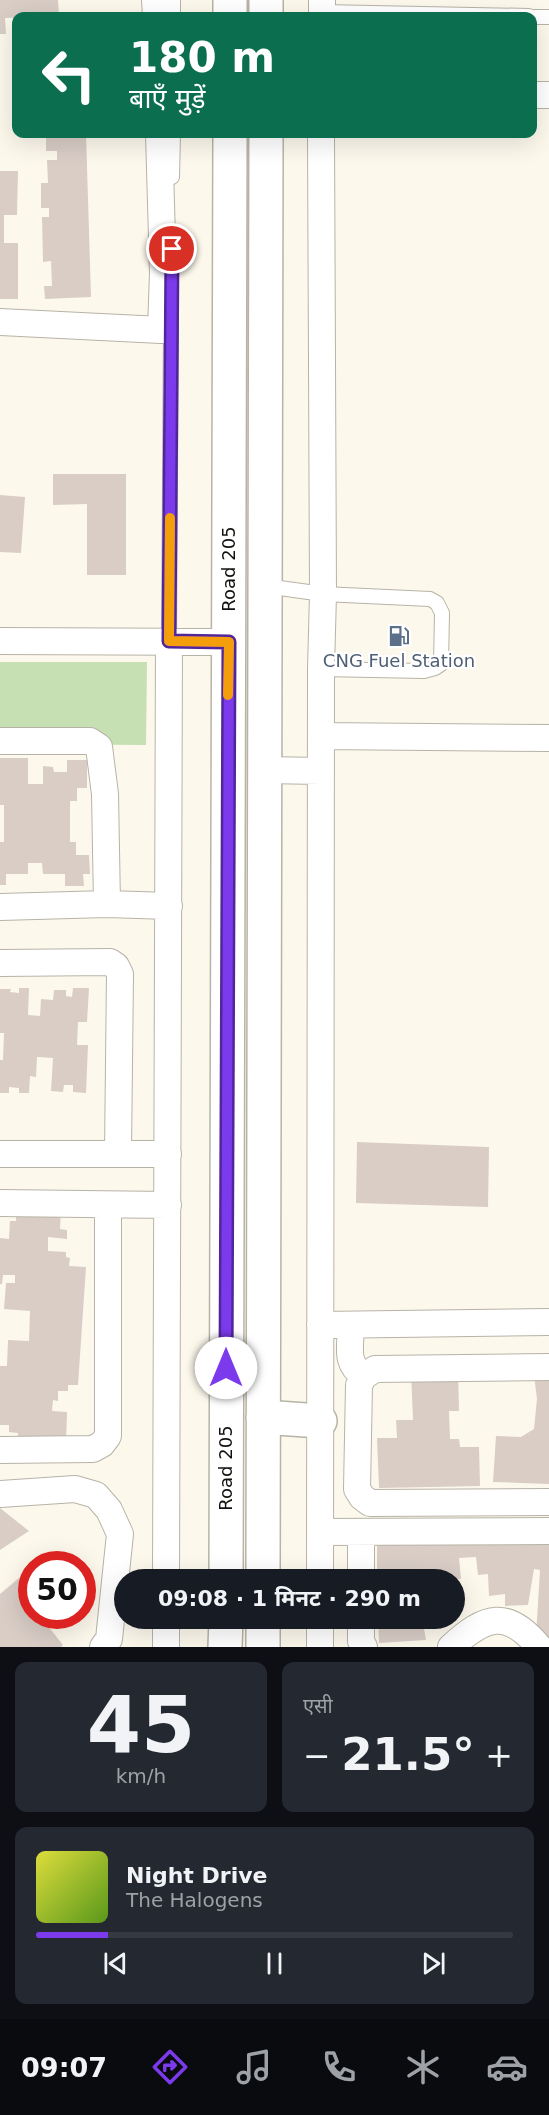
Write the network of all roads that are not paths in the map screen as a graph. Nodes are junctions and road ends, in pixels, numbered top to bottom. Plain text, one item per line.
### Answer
1 (380, 7) edge
2 (322, 10) edge
3 (464, 12) edge
4 (159, 138) edge
5 (173, 138) edge
6 (230, 138) edge
7 (266, 138) edge
8 (321, 138) edge
9 (167, 272) junction
10 (0, 322) edge
11 (265, 586) junction
12 (323, 594) junction
13 (0, 641) edge
14 (169, 641) junction
15 (229, 642) junction
16 (321, 669) junction
17 (321, 736) junction
18 (549, 738) edge
19 (0, 741) edge
20 (264, 770) junction
21 (321, 771) junction
22 (107, 904) junction
23 (169, 906) junction
24 (0, 907) edge
25 (0, 963) edge
26 (118, 1153) junction
27 (0, 1154) edge
28 (168, 1154) junction
29 (0, 1203) edge
30 (168, 1205) junction
31 (108, 1206) junction
32 (549, 1322) edge
33 (320, 1325) junction
34 (351, 1325) junction
35 (549, 1367) edge
36 (364, 1376) junction
37 (263, 1417) junction
38 (320, 1421) junction
39 (0, 1450) edge
40 (0, 1494) edge
41 (549, 1503) edge
42 (549, 1531) edge
43 (320, 1532) junction
44 (361, 1533) junction
45 (166, 1569) edge
46 (226, 1569) edge
47 (263, 1569) edge
48 (320, 1569) edge
49 (361, 1569) edge
50 (166, 1629) edge
51 (226, 1629) edge
52 (263, 1629) edge
53 (320, 1629) edge
54 (361, 1629) edge
55 (103, 1647) edge
56 (166, 1647) edge
57 (225, 1647) edge
58 (263, 1647) edge
59 (320, 1647) edge
60 (364, 1647) edge
61 (451, 1647) edge
62 (539, 1647) edge

1 - 2 lane
1 - 3 lane
4 - 9 street
5 - 9 lane
6 - 15 main road, Road 205
7 - 11 main road, Road 205
8 - 12 street
9 - 10 street
9 - 14 lane
11 - 12 lane
11 - 20 main road, Road 205
12 - 16 street
12 - 16 lane
13 - 14 street
14 - 15 street
14 - 23 street
15 - 46 main road, Road 205
16 - 17 street
17 - 18 street
17 - 21 street
19 - 22 street
20 - 21 street
20 - 37 main road, Road 205
21 - 33 street
22 - 23 street
22 - 24 street
23 - 28 street
25 - 26 street
26 - 27 street
26 - 28 street
28 - 30 street
29 - 31 street
30 - 31 street
30 - 45 street
31 - 39 street
32 - 34 street
33 - 34 street
33 - 38 street
34 - 36 street
35 - 36 street
36 - 41 street
37 - 38 main road
37 - 47 main road, Road 205
38 - 43 street
40 - 55 street
42 - 44 street
43 - 44 street
43 - 48 street
44 - 49 street
50 - 56 street
51 - 57 main road
52 - 58 main road
53 - 59 street
54 - 60 street
61 - 62 street

